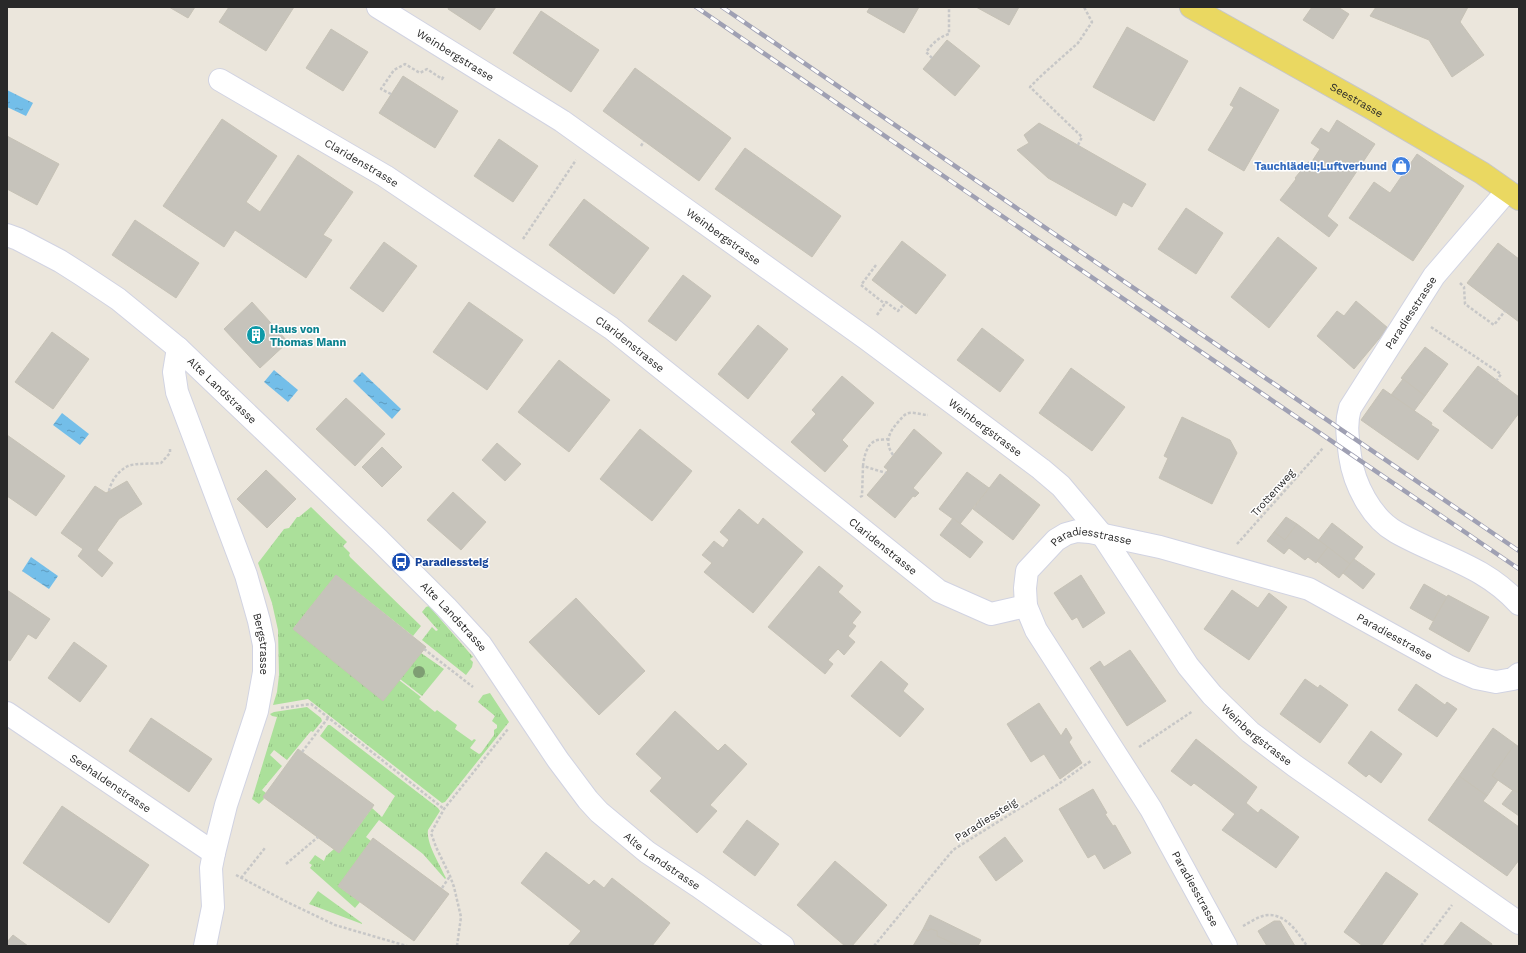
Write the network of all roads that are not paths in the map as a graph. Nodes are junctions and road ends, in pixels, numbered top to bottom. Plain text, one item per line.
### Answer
1 (378, 7) edge
2 (1191, 7) edge
3 (220, 80) dead end
4 (1513, 195) edge
5 (7, 235) edge
6 (178, 348) junction
7 (1058, 483) junction
8 (1103, 536) junction
9 (1056, 540) junction
10 (1519, 604) edge
11 (1026, 606) junction
12 (1519, 674) edge
13 (7, 713) edge
14 (214, 853) junction
15 (1519, 923) edge
16 (205, 946) edge
17 (783, 946) edge
18 (1226, 946) edge

1 - 7 street, Weinbergstrasse
2 - 4 main road, Seestrasse
3 - 11 street, Claridenstrasse
4 - 10 street, Paradiesstrasse
5 - 6 street, Alte Landstrasse
6 - 14 street, Bergstrasse
6 - 17 street, Alte Landstrasse
7 - 8 street, Weinbergstrasse
7 - 9 street
8 - 9 street, Paradiesstrasse
8 - 12 street, Paradiesstrasse
8 - 15 street, Weinbergstrasse
9 - 11 street, Paradiesstrasse
11 - 18 street, Paradiesstrasse
13 - 14 street, Seehaldenstrasse
14 - 16 street, Bergstrasse

